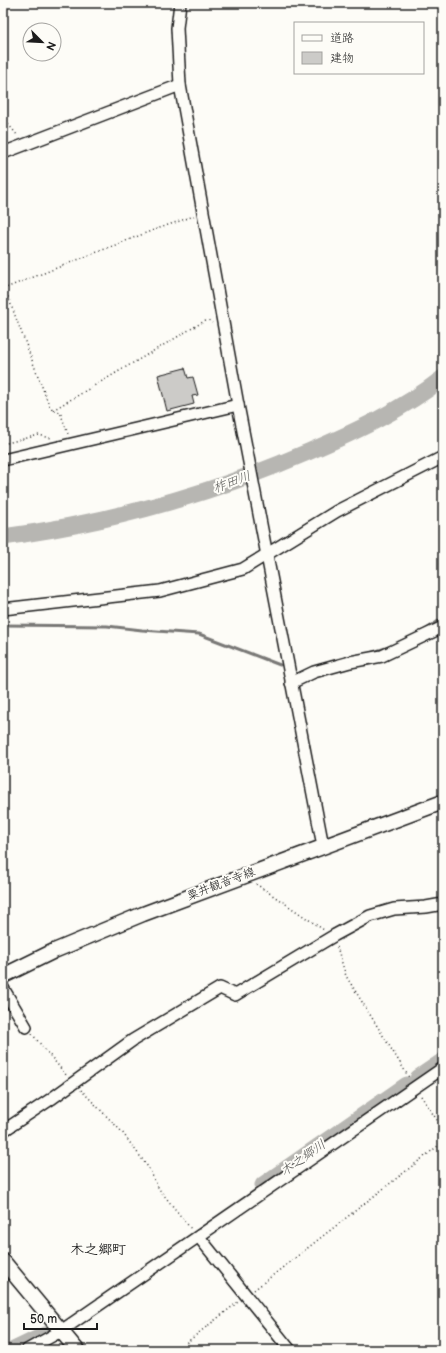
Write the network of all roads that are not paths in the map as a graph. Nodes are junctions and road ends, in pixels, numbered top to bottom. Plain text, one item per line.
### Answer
1 (180, 3) edge
2 (180, 85) junction
3 (3, 153) edge
4 (238, 405) junction
5 (443, 457) edge
6 (3, 460) edge
7 (267, 555) junction
8 (3, 609) edge
9 (443, 626) edge
10 (291, 683) junction
11 (443, 802) edge
12 (323, 846) junction
13 (443, 904) edge
14 (3, 976) edge
15 (3, 988) edge
16 (26, 1028) road end
17 (443, 1068) edge
18 (3, 1131) edge
19 (199, 1237) junction
20 (3, 1261) edge
21 (61, 1331) junction
22 (27, 1350) edge
23 (77, 1350) edge
24 (290, 1350) edge

1 - 2 street
2 - 3 street
2 - 4 street
4 - 6 street
4 - 7 street
5 - 7 street
7 - 8 street
7 - 10 street
9 - 10 street
10 - 12 street
11 - 12 main road, 粟井観音寺線
12 - 14 main road, 粟井観音寺線
13 - 18 street
15 - 16 street
17 - 19 street
19 - 21 street
19 - 24 street
20 - 21 main road
21 - 22 street
21 - 23 main road

